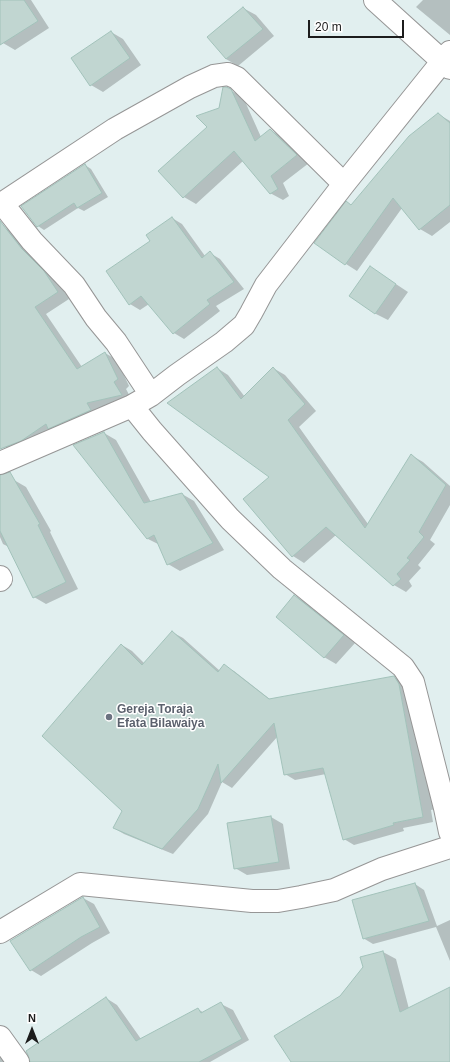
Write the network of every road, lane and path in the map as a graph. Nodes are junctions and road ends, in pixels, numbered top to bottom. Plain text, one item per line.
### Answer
1 (375, 0) edge
2 (447, 60) edge
3 (344, 184) junction
4 (1, 204) edge
5 (151, 395) junction
6 (132, 406) junction
7 (0, 463) edge
8 (0, 577) edge
9 (0, 580) edge
10 (450, 832) edge
11 (450, 847) edge
12 (0, 932) edge
13 (0, 1037) edge
14 (18, 1062) edge

1 - 2 street
2 - 3 street
3 - 4 street
3 - 5 street
4 - 5 street
5 - 6 street
6 - 7 street
6 - 10 street
8 - 9 street
11 - 12 street
13 - 14 street

